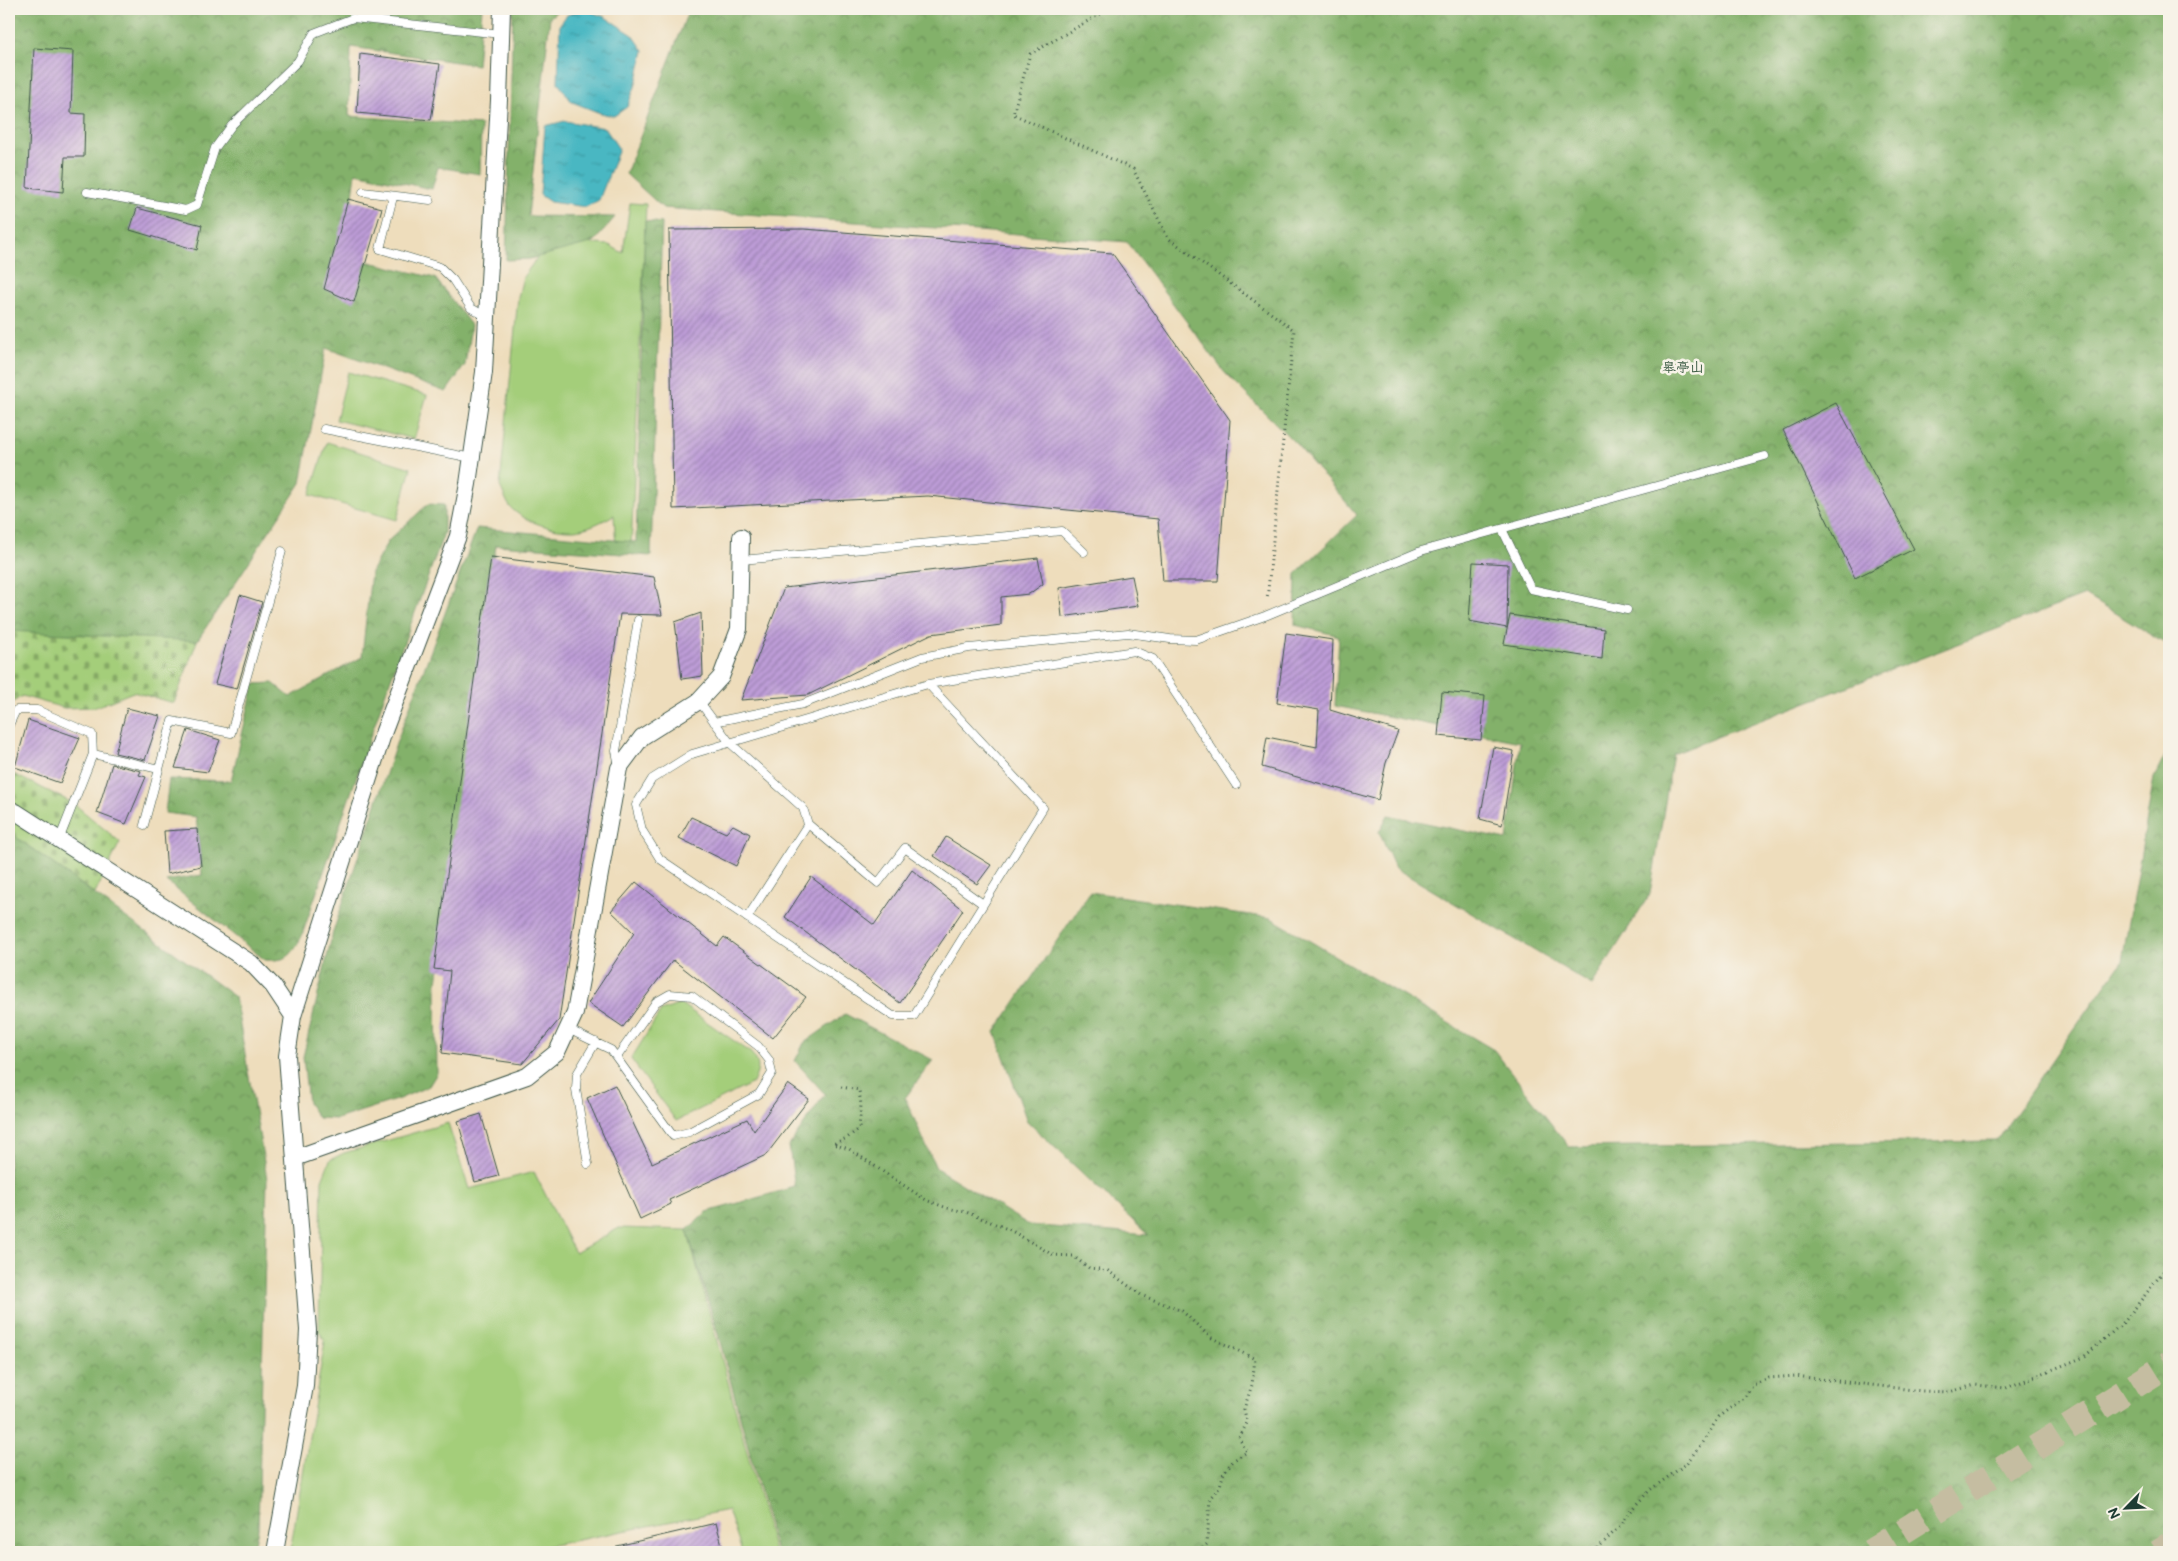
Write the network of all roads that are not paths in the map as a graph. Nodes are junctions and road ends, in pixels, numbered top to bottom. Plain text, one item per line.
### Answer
1 (502, 9) edge
2 (501, 34) junction
3 (87, 192) dead end
4 (363, 192) dead end
5 (393, 197) junction
6 (430, 200) dead end
7 (486, 317) junction
8 (324, 429) dead end
9 (1765, 456) dead end
10 (472, 458) junction
11 (1502, 529) junction
12 (741, 537) dead end
13 (282, 551) dead end
14 (1084, 552) dead end
15 (741, 560) junction
16 (1627, 610) dead end
17 (638, 620) dead end
18 (928, 684) junction
19 (699, 701) junction
20 (714, 722) junction
21 (9, 725) edge
22 (730, 743) junction
23 (93, 754) junction
24 (619, 768) junction
25 (159, 769) junction
26 (1236, 785) dead end
27 (9, 809) edge
28 (808, 824) junction
29 (144, 825) dead end
30 (59, 840) junction
31 (983, 904) junction
32 (747, 918) junction
33 (293, 1016) junction
34 (568, 1029) junction
35 (596, 1042) junction
36 (617, 1057) junction
37 (295, 1158) junction
38 (588, 1164) dead end
39 (275, 1552) edge

1 - 2 street
2 - 3 lane
2 - 7 street
4 - 5 lane
5 - 6 lane
5 - 7 lane
7 - 10 street
8 - 10 lane
9 - 11 lane
10 - 33 street
11 - 16 lane
11 - 20 lane
12 - 15 street
13 - 25 lane
14 - 15 lane
15 - 19 street
17 - 24 lane
18 - 22 lane
18 - 26 lane
18 - 31 lane
19 - 20 lane
19 - 24 street
20 - 22 lane
21 - 23 lane
22 - 28 lane
22 - 32 lane
23 - 25 lane
23 - 30 lane
24 - 34 street
25 - 29 lane
27 - 30 street
28 - 31 lane
28 - 32 lane
30 - 33 street
31 - 32 lane
33 - 37 street
34 - 35 lane
34 - 37 street
35 - 36 lane
35 - 38 lane
36 - 36 lane
37 - 39 street

